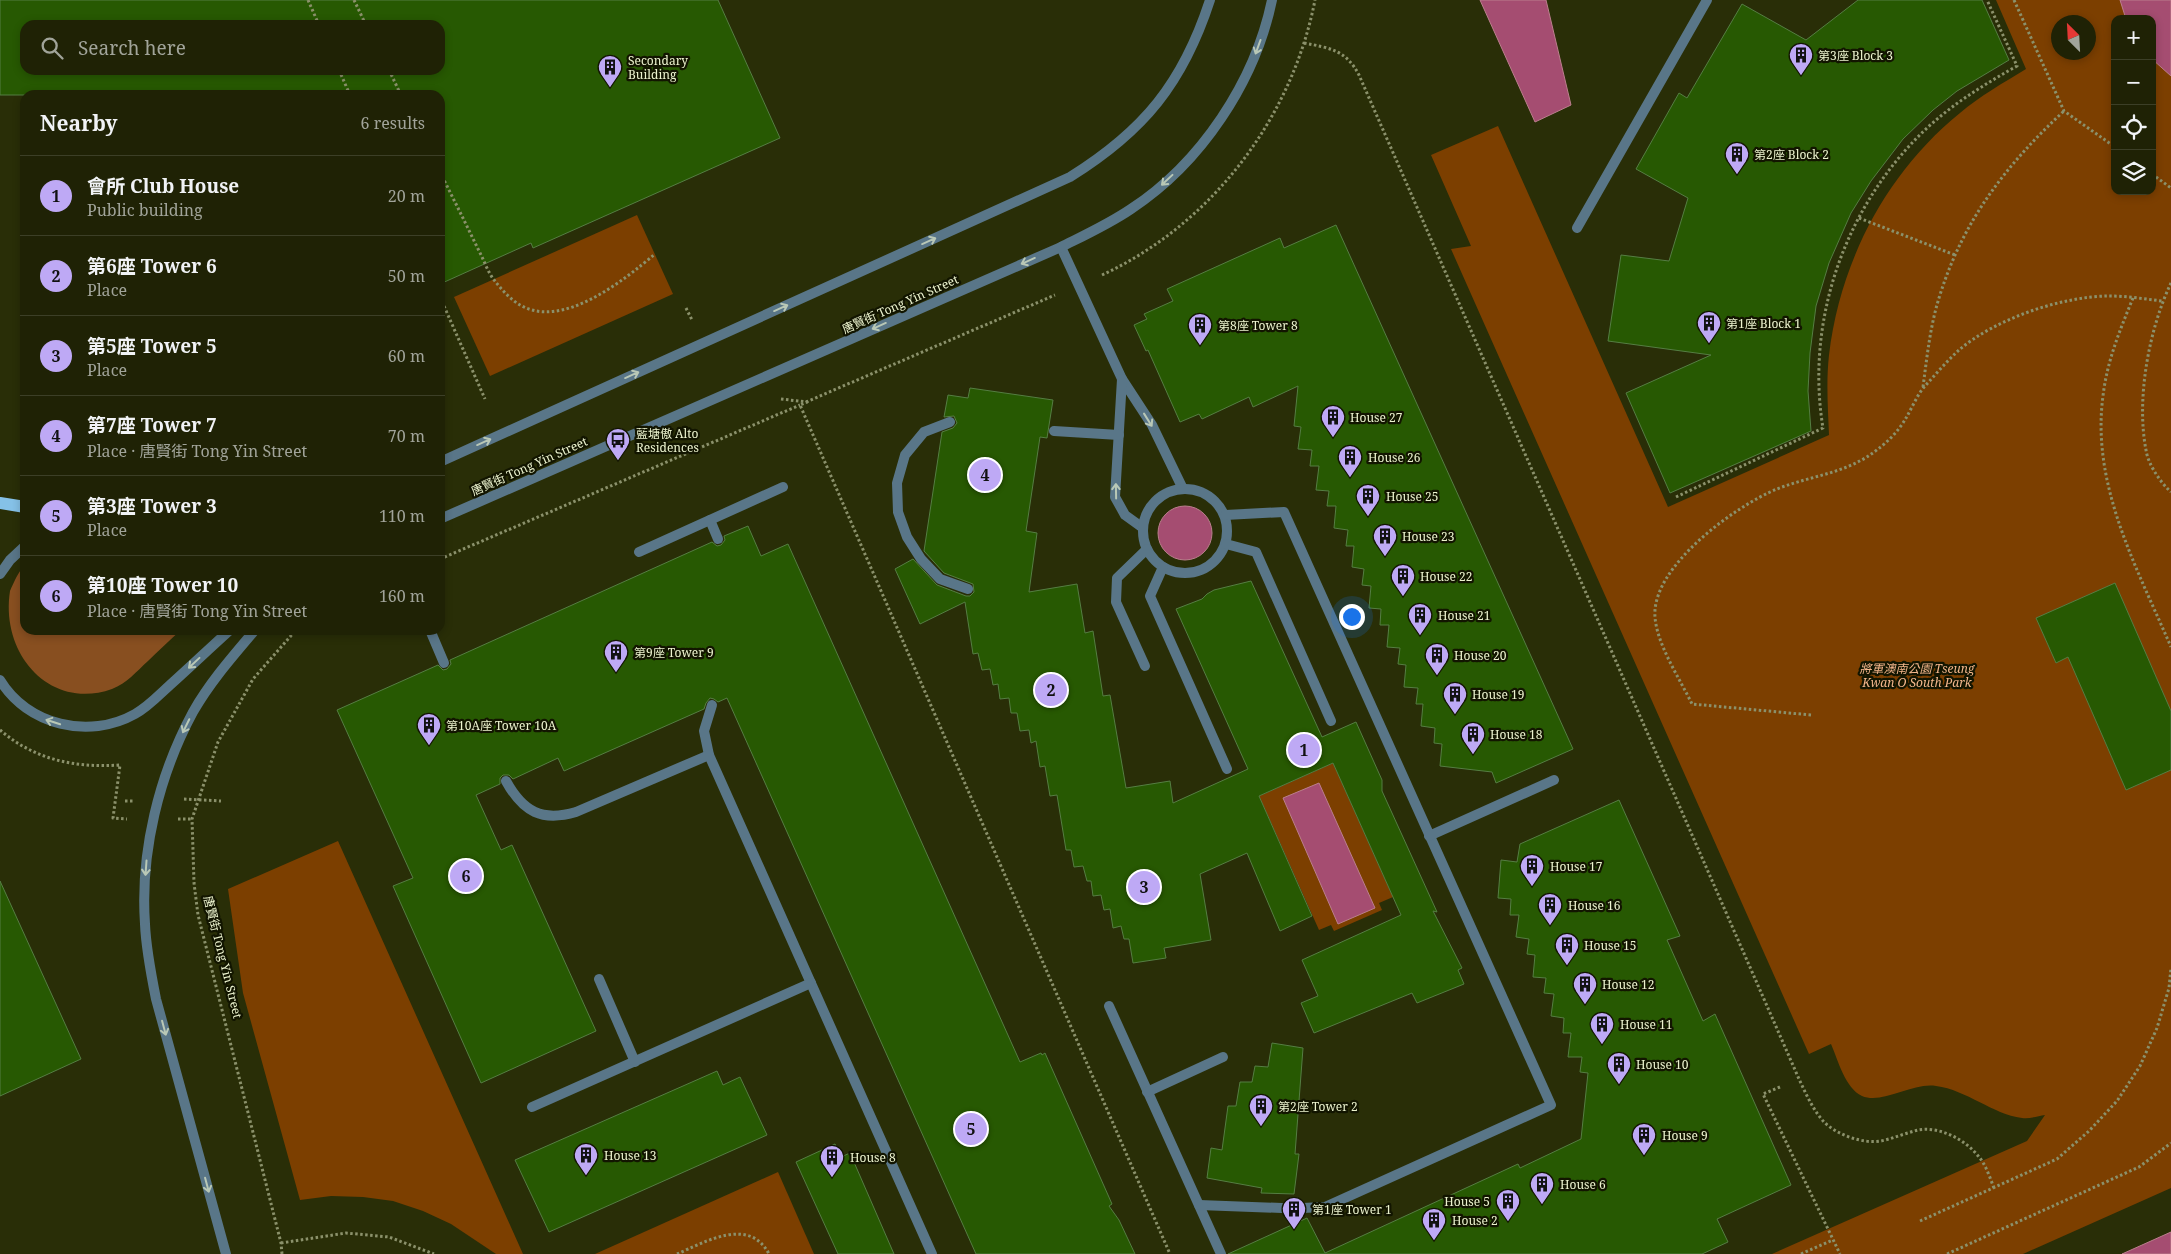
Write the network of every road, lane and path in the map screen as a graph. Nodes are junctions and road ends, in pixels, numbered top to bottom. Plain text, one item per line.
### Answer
1 (308, 0) edge
2 (354, 0) edge
3 (1210, 0) edge
4 (1272, 0) edge
5 (1707, 0) edge
6 (1987, 0) edge
7 (2014, 0) edge
8 (317, 20) edge
9 (364, 20) edge
10 (1304, 43) dead end
11 (341, 75) edge
12 (391, 75) edge
13 (348, 90) edge
14 (398, 90) edge
15 (2064, 110) junction
16 (2111, 144) edge
17 (2156, 177) edge
18 (445, 182) edge
19 (2171, 188) edge
20 (1859, 218) junction
21 (1577, 228) dead end
22 (1061, 247) junction
23 (655, 254) dead end
24 (1955, 255) junction
25 (2171, 283) edge
26 (2133, 298) junction
27 (2162, 301) junction
28 (445, 308) edge
29 (1122, 379) junction
30 (1923, 388) junction
31 (486, 399) dead end
32 (800, 404) dead end
33 (950, 422) dead end
34 (1054, 431) dead end
35 (1119, 435) junction
36 (445, 460) edge
37 (783, 487) dead end
38 (1183, 489) junction
39 (2171, 492) edge
40 (1676, 498) dead end
41 (0, 502) edge
42 (20, 507) edge
43 (1225, 515) junction
44 (445, 517) edge
45 (710, 520) junction
46 (1143, 528) junction
47 (718, 539) dead end
48 (1226, 544) junction
49 (1147, 549) junction
50 (20, 551) edge
51 (639, 552) dead end
52 (1163, 567) junction
53 (0, 574) edge
54 (968, 589) dead end
55 (225, 635) edge
56 (251, 635) edge
57 (292, 635) edge
58 (432, 635) edge
59 (2171, 647) edge
60 (444, 663) dead end
61 (1145, 666) dead end
62 (0, 680) edge
63 (712, 705) dead end
64 (1811, 715) dead end
65 (1331, 721) dead end
66 (0, 730) edge
67 (709, 755) junction
68 (1227, 769) dead end
69 (1554, 780) dead end
70 (506, 781) dead end
71 (122, 819) dead end
72 (1429, 836) junction
73 (2171, 968) edge
74 (598, 979) dead end
75 (811, 983) junction
76 (1109, 1006) dead end
77 (1223, 1057) dead end
78 (635, 1062) junction
79 (1780, 1086) dead end
80 (1148, 1092) junction
81 (532, 1108) dead end
82 (2171, 1143) edge
83 (1994, 1188) junction
84 (1198, 1205) junction
85 (1282, 1208) dead end
86 (1302, 1208) dead end
87 (1920, 1221) dead end
88 (1833, 1240) junction
89 (281, 1243) junction
90 (226, 1254) edge
91 (282, 1254) edge
92 (434, 1254) edge
93 (677, 1254) edge
94 (769, 1254) edge
95 (932, 1254) edge
96 (1170, 1254) edge
97 (1221, 1254) edge
98 (1801, 1254) edge
99 (1840, 1254) edge
100 (1947, 1254) edge

1 - 8 path
2 - 9 path
36 -> 3 street
4 -> 22 street, 唐賢街 Tong Yin Street
5 - 21 street
6 - 20 path
7 - 15 path
10 - 83 path
11 - 13 path
12 - 14 path
15 - 16 path
15 - 24 path
17 - 19 path
18 - 23 path
20 - 24 path
20 - 40 path
22 - 29 street
22 -> 44 street, 唐賢街 Tong Yin Street
24 - 30 path
25 - 27 path
26 - 27 path
26 - 30 path
26 - 59 path
27 - 39 path
28 - 31 path
29 - 35 street
29 -> 38 street
30 - 64 path
32 - 96 path
33 - 54 street
34 - 35 street
46 -> 35 street
37 - 45 street
38 - 43 street
38 - 46 street
41 - 42 main road
43 - 48 street
43 - 72 street
45 - 47 street
45 - 51 street
46 - 49 street
48 - 52 street
48 - 65 street
49 - 52 street
49 - 61 street
50 - 53 street
52 - 68 street
55 -> 62 street
56 -> 90 street
57 - 89 path, 唐賢街 Tong Yin Street
58 - 60 street
63 - 67 street
66 - 71 path
67 - 70 street
67 - 75 street
69 - 72 street
72 - 86 street
73 - 83 path
74 - 78 street
75 - 78 street
75 - 95 street
76 - 80 street
77 - 80 street
78 - 81 street
79 - 88 path
80 - 84 street
82 - 100 path
83 - 87 path
84 - 85 street
84 - 97 street
88 - 98 path
88 - 99 path
89 - 91 path, 唐賢街 Tong Yin Street
89 - 92 path
93 - 94 path

